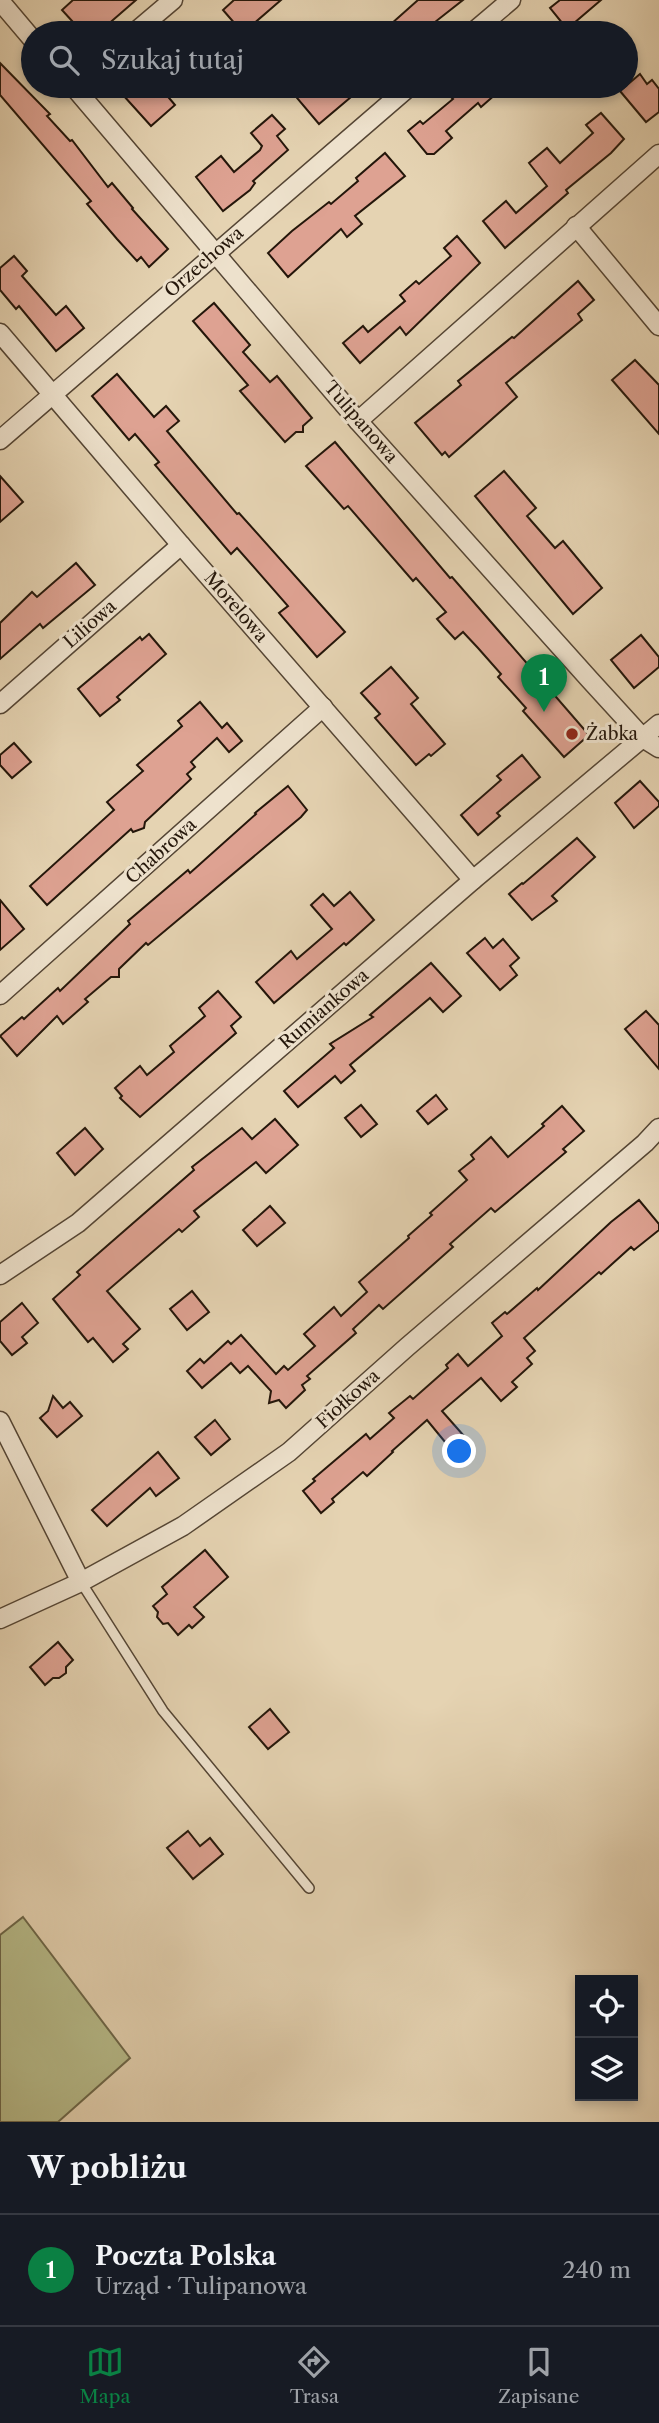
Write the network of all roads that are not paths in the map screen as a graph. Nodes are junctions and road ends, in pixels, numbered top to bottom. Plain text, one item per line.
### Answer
1 (173, 0) edge
2 (511, 0) edge
3 (0, 1) edge
4 (148, 21) edge
5 (486, 21) edge
6 (21, 26) edge
7 (83, 98) edge
8 (396, 98) edge
9 (659, 154) edge
10 (576, 226) junction
11 (215, 252) junction
12 (659, 326) edge
13 (0, 333) edge
14 (53, 394) junction
15 (359, 421) junction
16 (0, 440) edge
17 (181, 545) junction
18 (0, 704) edge
19 (323, 707) junction
20 (659, 724) edge
21 (643, 738) junction
22 (659, 748) edge
23 (473, 880) junction
24 (0, 995) edge
25 (659, 1128) edge
26 (0, 1275) edge
27 (0, 1421) edge
28 (80, 1582) junction
29 (0, 1619) edge
30 (309, 1888) dead end

1 - 4 street
2 - 5 street
3 - 6 street
7 - 11 street, Tulipanowa
8 - 11 street, Orzechowa
9 - 10 street
10 - 12 street
10 - 15 street
11 - 14 street, Orzechowa
11 - 15 street, Tulipanowa
13 - 14 street, Morelowa
14 - 16 street, Orzechowa
14 - 17 street, Morelowa
15 - 21 street, Tulipanowa
17 - 18 street, Liliowa
17 - 19 street, Morelowa
19 - 23 street, Morelowa
19 - 24 street, Chabrowa
20 - 21 street, Rumiankowa
21 - 22 street, Tulipanowa
21 - 23 street, Rumiankowa
23 - 26 street, Rumiankowa
25 - 28 street, Fiołkowa
27 - 28 street
28 - 29 street, Fiołkowa
28 - 30 lane

